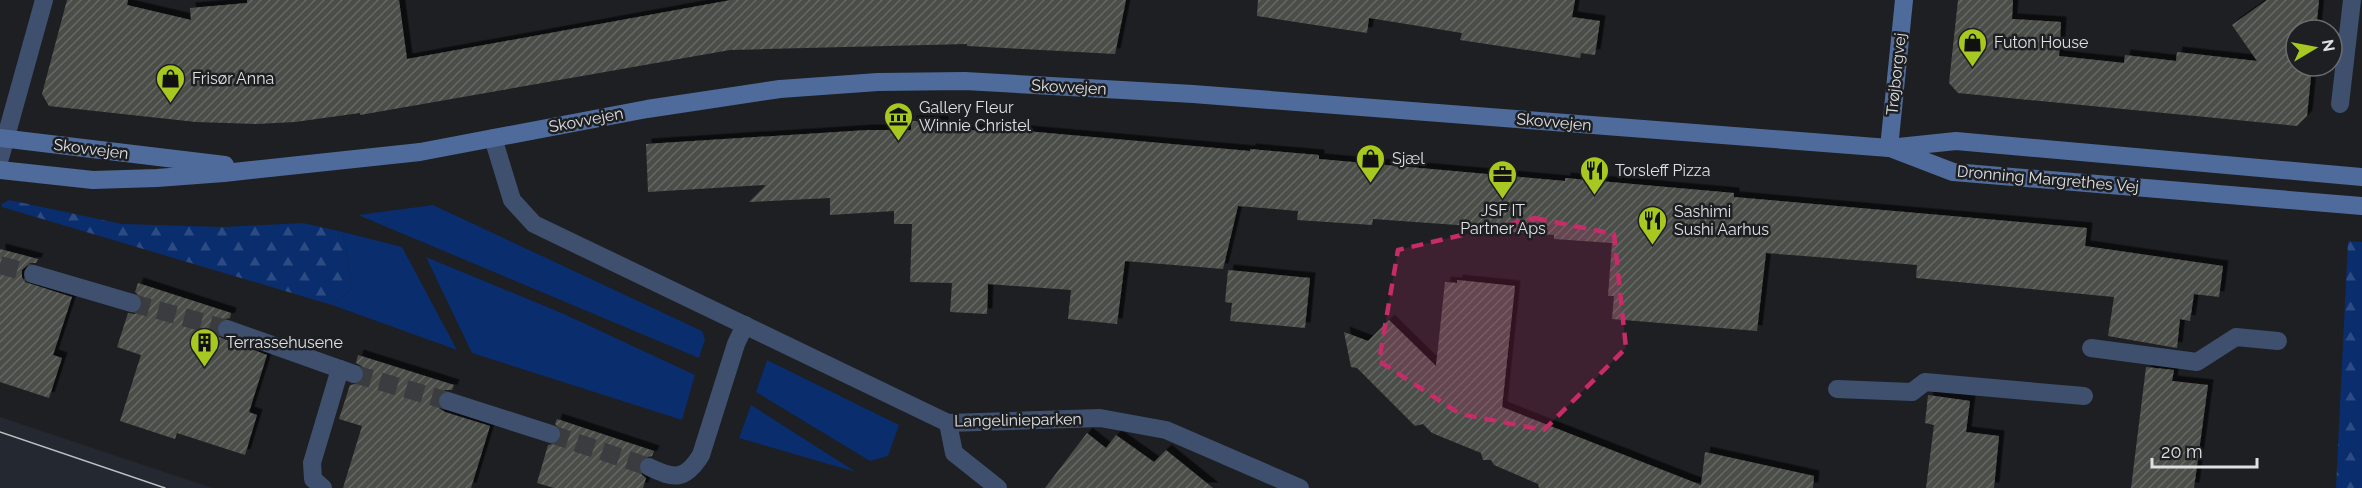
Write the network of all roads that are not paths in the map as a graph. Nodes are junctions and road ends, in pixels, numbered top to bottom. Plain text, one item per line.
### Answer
1 (44, 0) edge
2 (1904, 0) edge
3 (2352, 0) edge
4 (2340, 104) dead end
5 (493, 138) junction
6 (3, 139) edge
7 (1889, 148) junction
8 (0, 158) edge
9 (254, 168) junction
10 (0, 170) edge
11 (2362, 177) edge
12 (2362, 206) edge
13 (33, 274) tunnel mouth
14 (132, 303) tunnel mouth
15 (745, 325) junction
16 (226, 329) tunnel mouth
17 (2278, 341) dead end
18 (2091, 348) dead end
19 (1837, 389) dead end
20 (2084, 396) dead end
21 (448, 401) tunnel mouth
22 (948, 423) junction
23 (551, 434) tunnel mouth
24 (649, 467) tunnel mouth
25 (323, 488) edge
26 (998, 488) edge
27 (1300, 488) edge

1 - 6 street
2 - 7 street, Trøjborgvej
3 - 4 street
5 - 7 street, Skovvejen
5 - 9 street, Skovvejen
5 - 15 street, Langelinieparken
6 - 8 street
6 - 9 street, Skovvejen
7 - 11 street, Dronning Margrethes Vej
7 - 12 street, Dronning Margrethes Vej
9 - 10 street, Skovvejen
13 - 14 street
15 - 22 street, Langelinieparken
15 - 24 street
16 - 25 street
17 - 18 street
19 - 20 street
21 - 23 street
22 - 26 street
22 - 27 street, Langelinieparken

